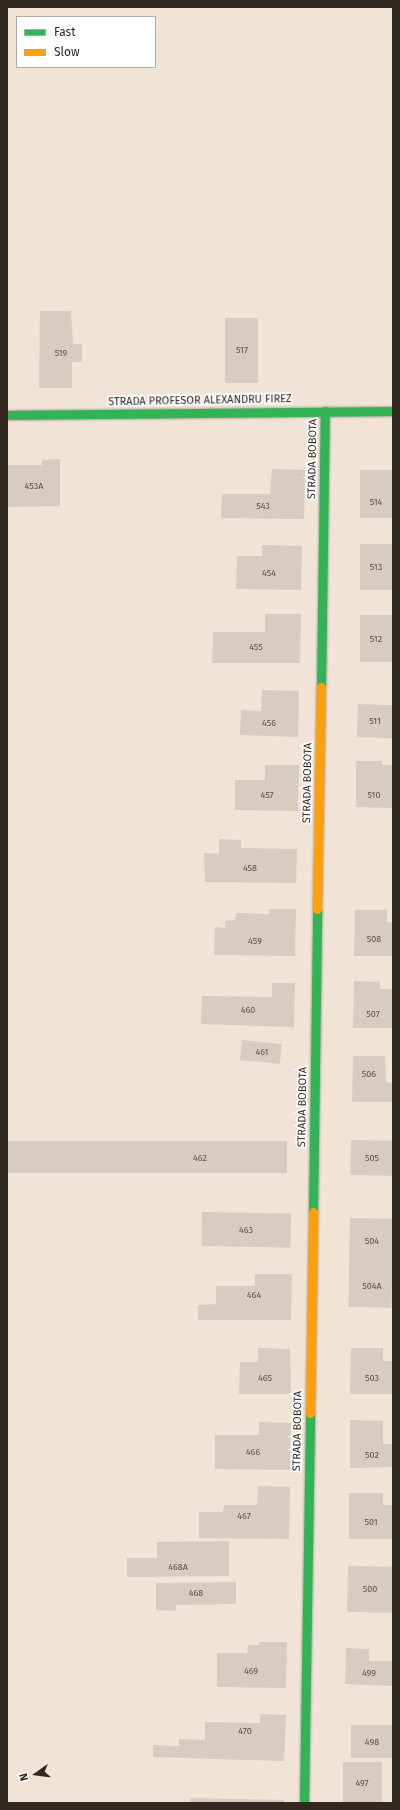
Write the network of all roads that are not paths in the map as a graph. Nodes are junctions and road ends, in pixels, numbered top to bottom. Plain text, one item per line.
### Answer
1 (325, 411) junction
2 (393, 412) edge
3 (7, 415) edge
4 (304, 1803) edge

1 - 2 street, STRADA PROFESOR ALEXANDRU FIREZ
1 - 3 street, STRADA PROFESOR ALEXANDRU FIREZ
1 - 4 street, STRADA BOBOTA

